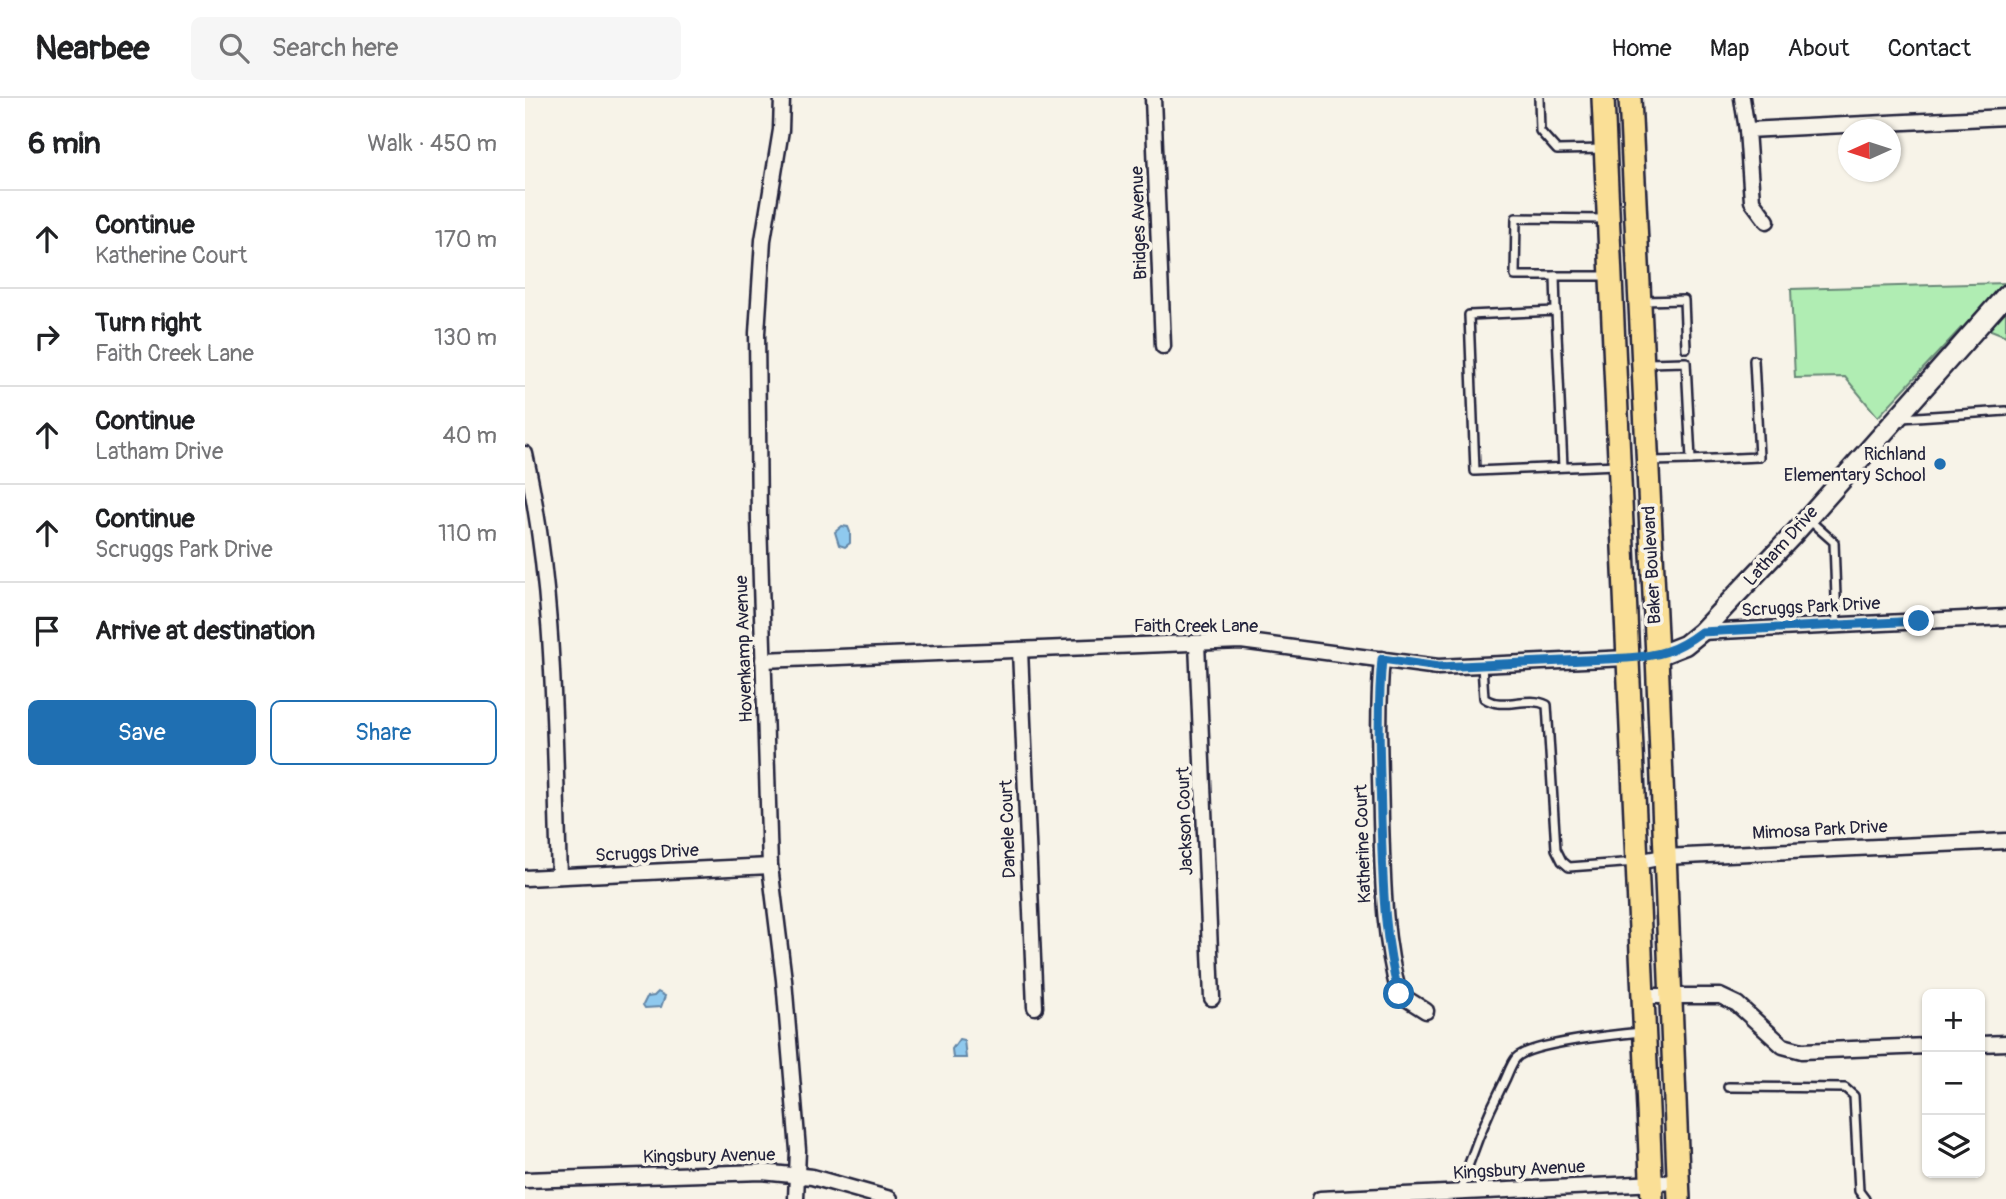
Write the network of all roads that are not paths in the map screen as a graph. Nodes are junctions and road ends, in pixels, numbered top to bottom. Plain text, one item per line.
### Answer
1 (782, 98) edge
2 (1153, 98) edge
3 (1539, 98) edge
4 (1603, 98) edge
5 (1630, 98) edge
6 (1742, 98) edge
7 (2006, 117) edge
8 (1747, 130) junction
9 (1605, 149) junction
10 (1608, 219) junction
11 (1767, 222) dead end
12 (1555, 276) junction
13 (1610, 276) junction
14 (2006, 295) edge
15 (1639, 302) junction
16 (1556, 311) junction
17 (1163, 346) dead end
18 (1686, 348) dead end
19 (1754, 360) dead end
20 (1642, 363) junction
21 (2006, 411) edge
22 (1898, 418) junction
23 (525, 454) edge
24 (1691, 460) junction
25 (1647, 461) junction
26 (1618, 465) junction
27 (1563, 467) junction
28 (1807, 519) junction
29 (2006, 617) edge
30 (1837, 625) junction
31 (1701, 632) junction
32 (1197, 643) junction
33 (1020, 650) junction
34 (1657, 656) junction
35 (1627, 658) junction
36 (1382, 659) junction
37 (763, 660) junction
38 (1482, 665) junction
39 (2006, 841) edge
40 (1664, 857) junction
41 (1637, 862) junction
42 (770, 866) junction
43 (559, 876) junction
44 (525, 878) edge
45 (1670, 995) junction
46 (1643, 996) junction
47 (1212, 998) dead end
48 (1035, 1007) dead end
49 (1426, 1011) dead end
50 (1644, 1032) junction
51 (2006, 1043) edge
52 (1985, 1044) edge
53 (1922, 1046) edge
54 (1728, 1087) dead end
55 (797, 1174) junction
56 (525, 1180) edge
57 (1651, 1191) edge
58 (1679, 1191) edge
59 (1459, 1192) junction
60 (796, 1199) edge
61 (890, 1199) edge
62 (1320, 1199) edge
63 (1865, 1199) edge

1 - 37 street, Hovenkamp Avenue
2 - 17 street, Bridges Avenue
3 - 9 lane
4 - 9 main road, Baker Boulevard
5 - 15 main road, Baker Boulevard
6 - 8 street
7 - 8 street
8 - 11 street
9 - 10 main road, Baker Boulevard
10 - 12 lane
10 - 13 main road, Baker Boulevard
12 - 13 lane
12 - 16 lane
13 - 26 main road, Baker Boulevard
14 - 22 street, Latham Drive
15 - 18 lane
15 - 20 main road, Baker Boulevard
16 - 27 lane
16 - 27 lane
19 - 24 lane
20 - 24 lane
20 - 25 main road, Baker Boulevard
21 - 22 lane
22 - 28 street, Latham Drive
23 - 43 street
24 - 25 lane
25 - 34 main road, Baker Boulevard
26 - 27 lane
26 - 35 main road, Baker Boulevard
28 - 30 lane
28 - 31 street, Latham Drive
29 - 30 street, Scruggs Park Drive
30 - 31 street, Scruggs Park Drive
31 - 34 street, Latham Drive
32 - 33 street, Faith Creek Lane
32 - 36 street, Faith Creek Lane
32 - 47 street, Jackson Court
33 - 37 street, Faith Creek Lane
33 - 48 street, Danele Court
34 - 35 main road
34 - 40 main road, Baker Boulevard
35 - 38 street, Faith Creek Lane
35 - 41 main road, Baker Boulevard
36 - 38 street, Faith Creek Lane
36 - 49 street, Katherine Court
37 - 42 street, Hovenkamp Avenue
38 - 41 lane
39 - 40 street, Mimosa Park Drive
40 - 41 street, Mimosa Park Drive
40 - 45 main road, Baker Boulevard
41 - 46 main road, Baker Boulevard
42 - 43 street, Scruggs Drive
42 - 55 street, Hovenkamp Avenue
43 - 44 street, Scruggs Drive
45 - 46 street
45 - 53 street
45 - 58 main road, Baker Boulevard
46 - 50 main road, Baker Boulevard
50 - 57 main road, Baker Boulevard
50 - 59 lane
51 - 52 street
54 - 63 lane
55 - 56 street, Kingsbury Avenue
55 - 60 street, Hovenkamp Avenue
55 - 61 street, Kingsbury Avenue
57 - 58 street, Kingsbury Avenue
57 - 59 street, Kingsbury Avenue
59 - 62 street, Kingsbury Avenue

